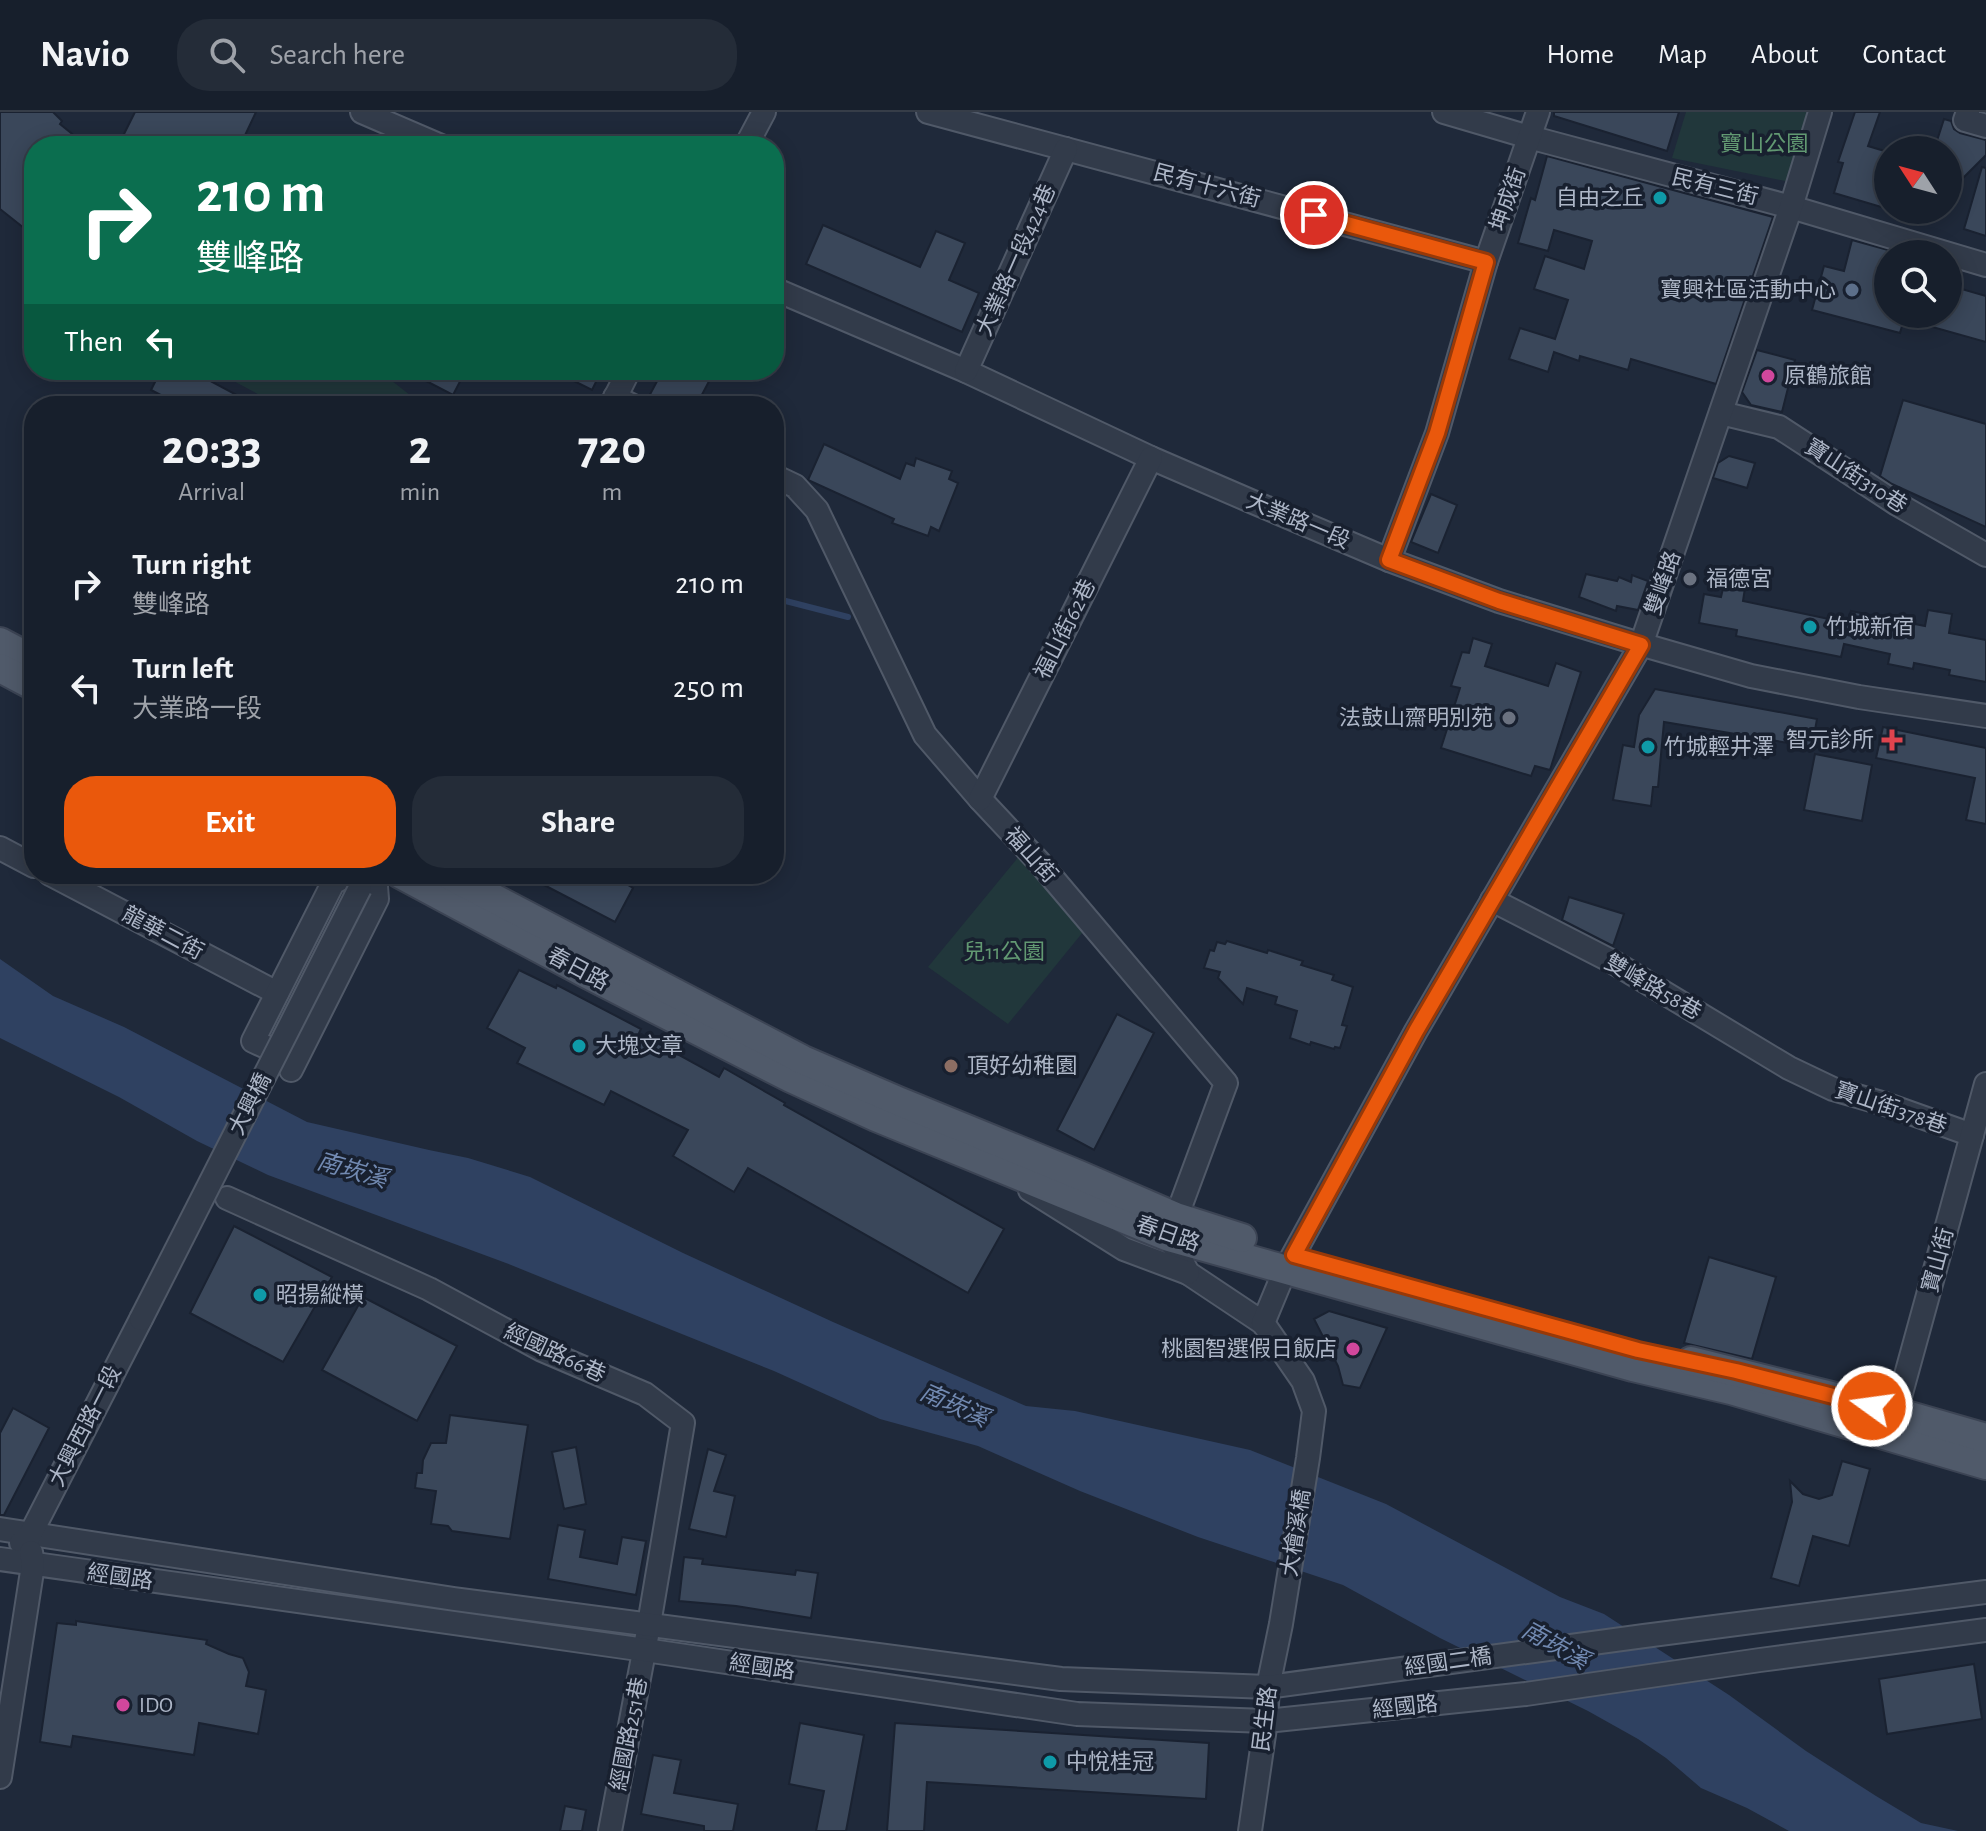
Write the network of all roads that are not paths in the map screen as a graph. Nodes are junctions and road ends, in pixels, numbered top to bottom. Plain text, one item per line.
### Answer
1 (362, 112) edge
2 (764, 112) edge
3 (928, 112) edge
4 (1444, 112) edge
5 (1538, 112) edge
6 (1820, 112) edge
7 (1968, 112) edge
8 (1986, 126) edge
9 (418, 136) edge
10 (751, 136) edge
11 (1529, 137) junction
12 (1066, 149) junction
13 (1791, 207) junction
14 (1486, 262) junction
15 (1986, 265) edge
16 (784, 293) edge
17 (966, 371) junction
18 (1721, 413) junction
19 (1151, 458) junction
20 (784, 481) edge
21 (1986, 555) edge
22 (1389, 560) junction
23 (0, 642) edge
24 (1641, 645) junction
25 (24, 655) edge
26 (0, 668) edge
27 (24, 681) edge
28 (1986, 716) edge
29 (980, 799) junction
30 (0, 848) edge
31 (24, 861) edge
32 (69, 884) edge
33 (332, 884) edge
34 (360, 884) edge
35 (367, 884) edge
36 (419, 884) edge
37 (466, 884) edge
38 (1492, 900) junction
39 (277, 993) junction
40 (1811, 1079) joint
41 (1986, 1084) edge
42 (1972, 1135) junction
43 (983, 1160) junction
44 (227, 1198) dead end
45 (1172, 1227) junction
46 (1290, 1263) junction
47 (1188, 1273) junction
48 (141, 1319) joint
49 (1263, 1323) junction
50 (1893, 1424) junction
51 (1986, 1438) edge
52 (1986, 1465) edge
53 (0, 1529) edge
54 (30, 1535) junction
55 (1, 1563) edge
56 (33, 1565) junction
57 (1986, 1592) edge
58 (1283, 1608) joint
59 (1986, 1630) edge
60 (647, 1637) junction
61 (1348, 1676) joint
62 (1268, 1687) junction
63 (1266, 1721) junction
64 (0, 1777) edge
65 (610, 1831) edge
66 (1250, 1831) edge

1 - 9 street
2 - 10 street
3 - 12 street, 民有十六街
4 - 11 street, 民有三街
5 - 11 street, 坤成街
6 - 13 street, 雙峰路
7 - 8 street
11 - 13 street, 民有三街
11 - 14 street, 坤成街
12 - 14 street, 民有十六街
12 - 17 street, 大業路一段424巷
13 - 15 street, 民有三街
13 - 18 street, 雙峰路
14 - 22 street, 坤成街
16 - 17 street, 大業路一段
17 - 19 street, 大業路一段
18 - 21 street, 寶山街310巷
18 - 24 street, 雙峰路
19 - 22 street, 大業路一段
19 - 29 street, 福山街62巷
20 - 29 street, 福山街
22 - 24 street, 大業路一段
23 - 25 main road
24 - 28 street, 大業路一段
24 - 38 street, 雙峰路
26 - 27 main road
29 - 45 street, 福山街
30 - 31 street
32 - 39 street, 龍華二街
33 - 39 street
34 - 48 street, 大興橋, bridge
35 - 39 street
36 - 43 main road, 春日路
37 - 45 main road, 春日路
38 - 40 street, 雙峰路58巷
38 - 46 street, 雙峰路
40 - 42 street, 寶山街378巷
41 - 42 street, 寶山街
42 - 50 street, 寶山街
43 - 45 main road, 春日路
43 - 47 street
44 - 60 street, 經國路66巷
45 - 46 main road, 春日路
45 - 47 street
46 - 49 street
46 - 50 main road, 春日路
47 - 49 street
48 - 54 street, 大興西路一段
49 - 58 street, 大檜溪橋
50 - 51 main road, 春日路
50 - 52 main road, 春日路
53 - 54 street, 經國路
54 - 55 street, 大興西路一段
54 - 56 street
54 - 60 street, 經國路
55 - 56 street, 經國路
56 - 60 street, 經國路
56 - 64 street
57 - 61 street, 經國二橋
58 - 62 street, 民生路
59 - 63 street, 經國路
60 - 62 street, 經國路
60 - 63 street, 經國路
60 - 65 street, 經國路251巷
61 - 62 street, 經國路
62 - 63 street, 民生路
63 - 66 street, 民生路

